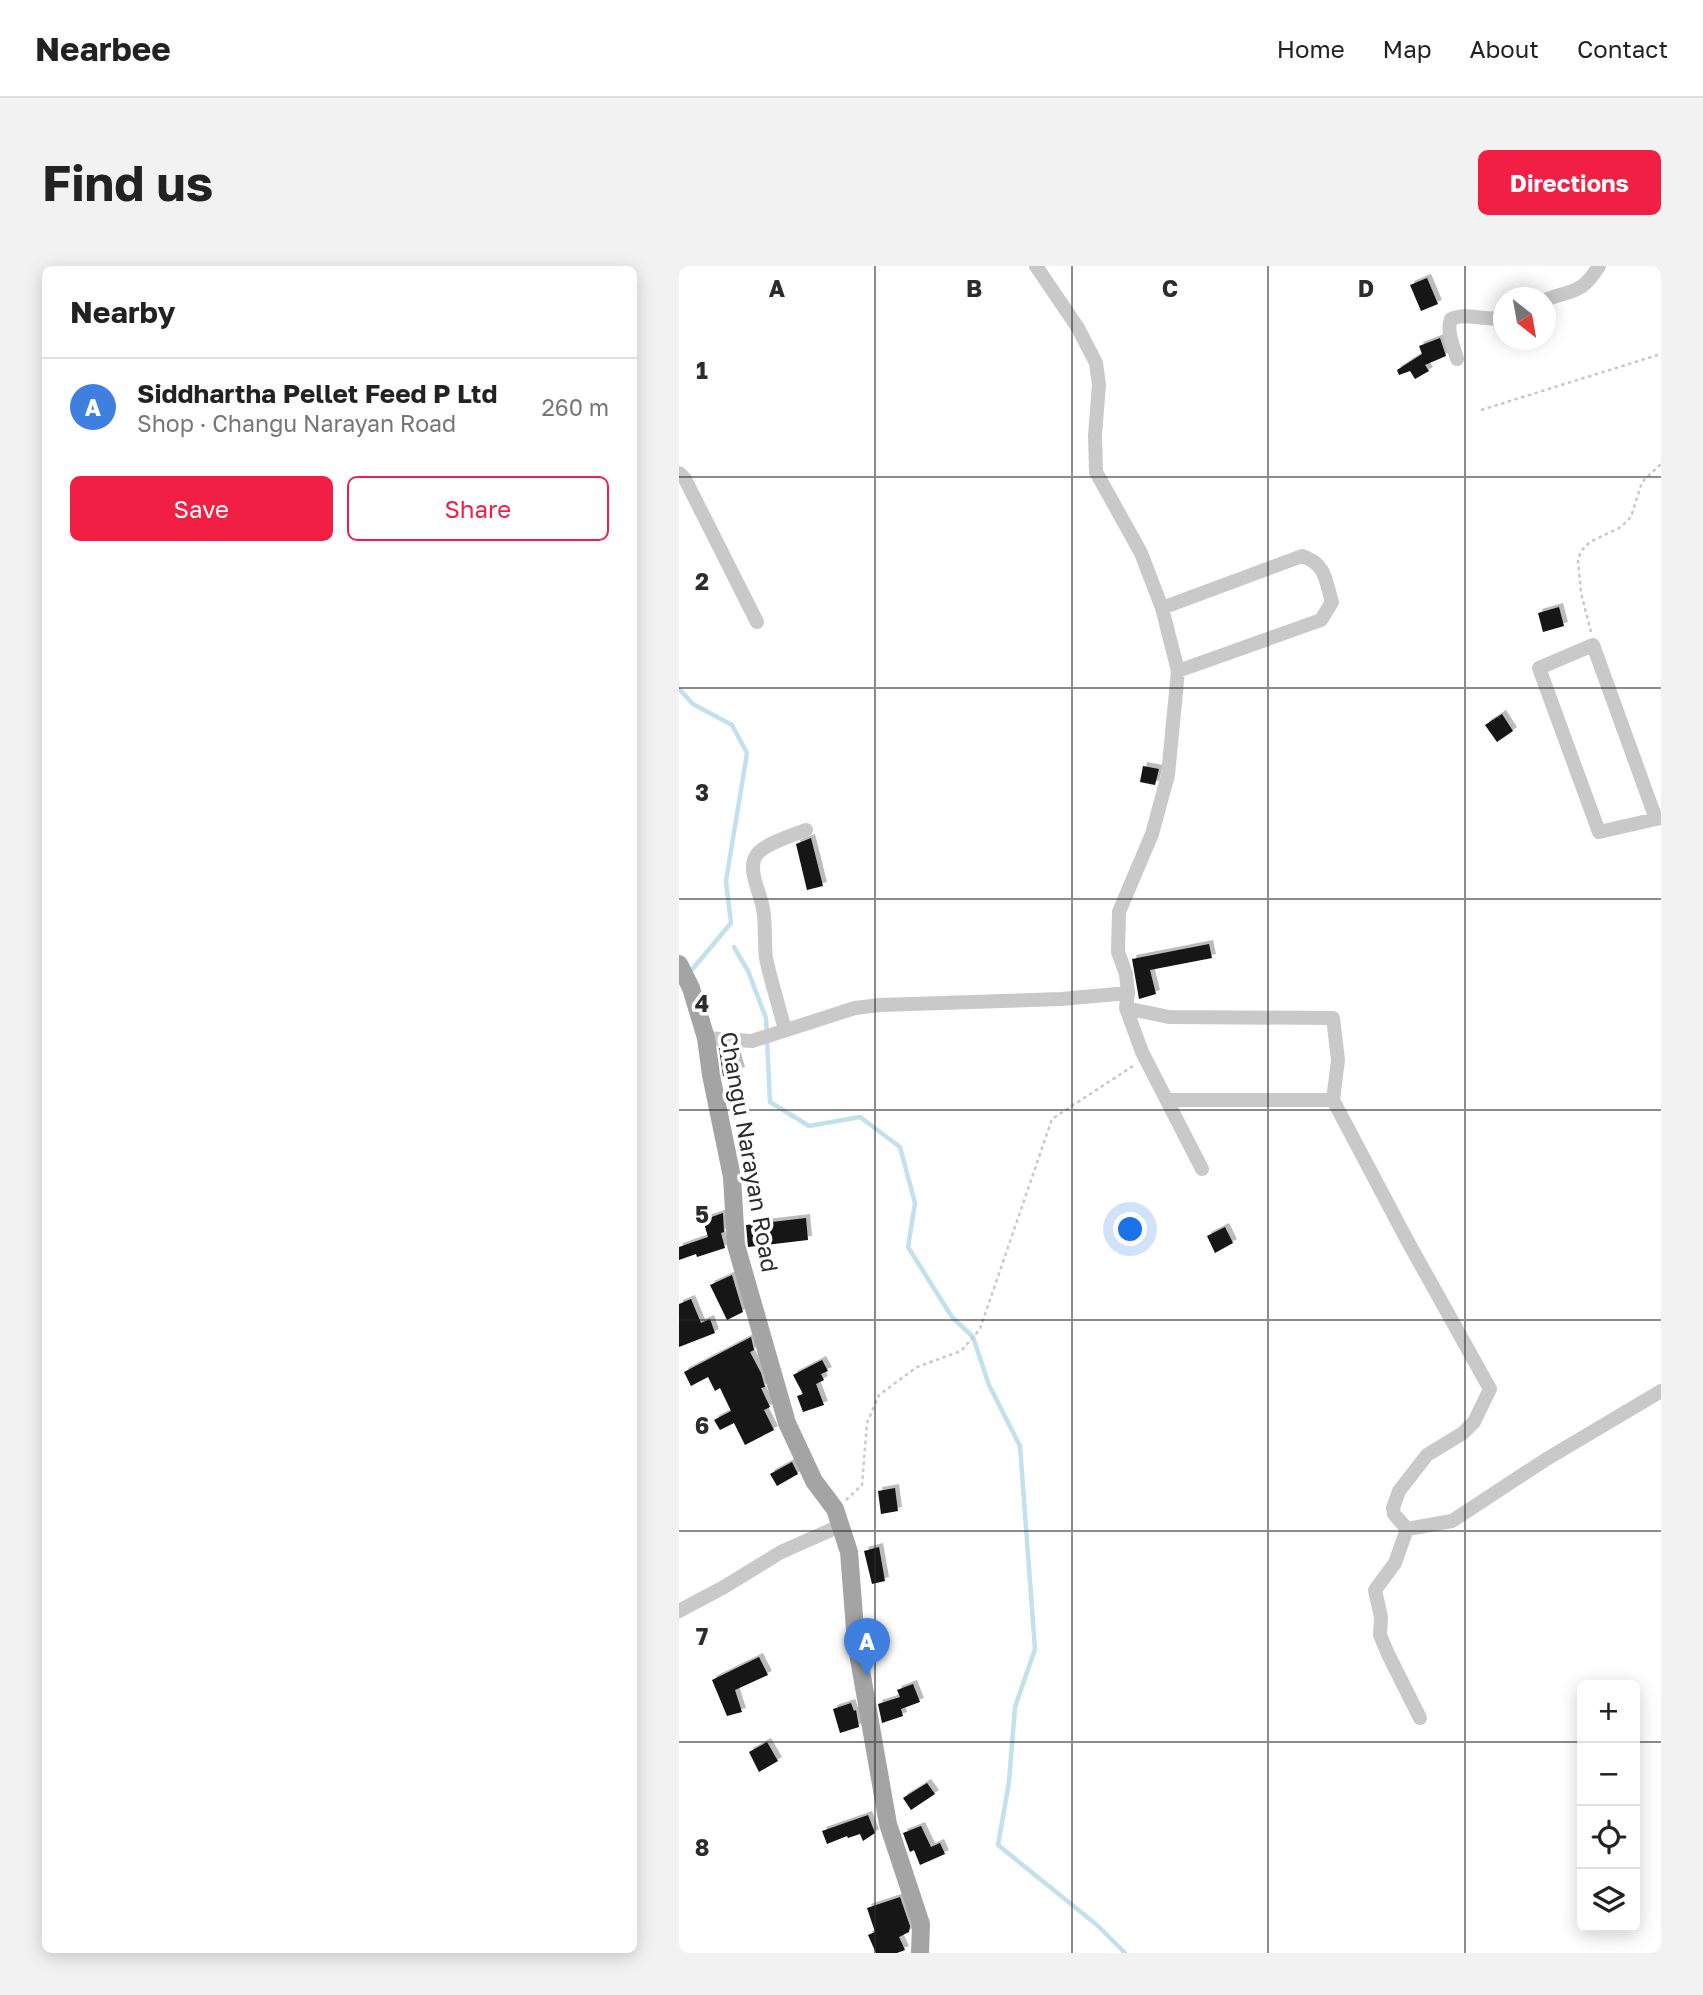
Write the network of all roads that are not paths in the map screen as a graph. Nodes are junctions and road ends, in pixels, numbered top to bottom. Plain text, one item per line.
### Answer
1 (1036, 266) edge
2 (1599, 266) edge
3 (1556, 296) edge
4 (1493, 319) edge
5 (1457, 359) dead end
6 (679, 472) edge
7 (1162, 608) junction
8 (757, 622) dead end
9 (1178, 671) junction
10 (1659, 819) edge
11 (806, 830) dead end
12 (679, 964) edge
13 (1127, 1000) junction
14 (785, 1030) junction
15 (706, 1038) junction
16 (1167, 1100) junction
17 (1333, 1100) junction
18 (1202, 1168) dead end
19 (1661, 1391) edge
20 (839, 1517) junction
21 (1407, 1529) junction
22 (679, 1611) edge
23 (1420, 1718) dead end
24 (920, 1953) edge

1 - 7 street
2 - 3 street
4 - 5 street
6 - 8 street
7 - 9 street
7 - 9 street
9 - 13 street
10 - 10 street
11 - 14 street
12 - 15 main road, Changu Narayan Road
13 - 14 street
13 - 16 street
13 - 17 street
14 - 15 street
15 - 20 main road, Changu Narayan Road
16 - 17 street
16 - 18 street
17 - 21 street
19 - 21 street
20 - 22 street
20 - 24 main road, Changu Narayan Road
21 - 23 street

